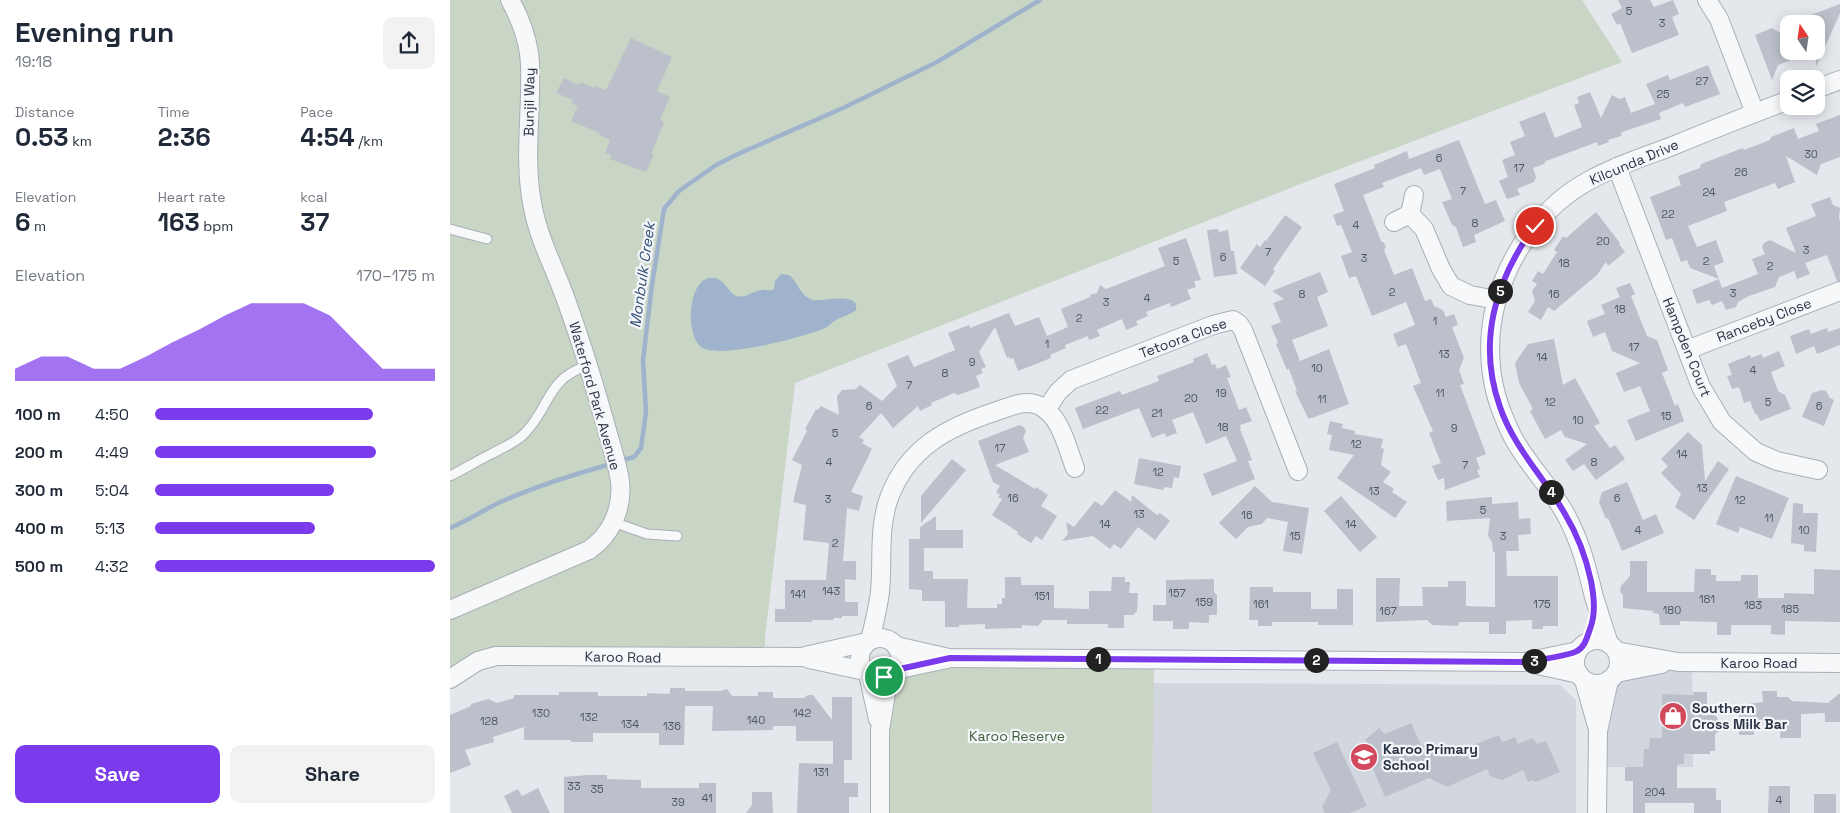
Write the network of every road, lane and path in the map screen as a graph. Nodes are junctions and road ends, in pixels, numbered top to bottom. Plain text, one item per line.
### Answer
1 (510, 0) edge
2 (1707, 0) edge
3 (1840, 80) edge
4 (1825, 86) edge
5 (1780, 103) edge
6 (1755, 112) junction
7 (1617, 168) junction
8 (1414, 195) dead end
9 (533, 207) joint
10 (1410, 214) junction
11 (1394, 222) dead end
12 (450, 229) edge
13 (486, 239) dead end
14 (1840, 291) edge
15 (1497, 300) junction
16 (1687, 350) junction
17 (588, 365) junction
18 (1046, 410) junction
19 (1075, 468) dead end
20 (1818, 470) dead end
21 (1298, 472) dead end
22 (450, 476) edge
23 (613, 522) junction
24 (677, 536) dead end
25 (880, 591) junction
26 (1594, 597) junction
27 (450, 610) edge
28 (869, 641) junction
29 (895, 645) junction
30 (1581, 647) junction
31 (1613, 648) junction
32 (801, 657) junction
33 (950, 658) junction
34 (1525, 662) junction
35 (1678, 662) junction
36 (1840, 663) edge
37 (866, 672) junction
38 (892, 673) junction
39 (1613, 676) junction
40 (1581, 677) junction
41 (450, 678) edge
42 (880, 730) junction
43 (1598, 731) junction
44 (880, 813) edge
45 (1597, 813) edge

1 - 9 street, Bunjil Way
2 - 6 street
3 - 4 street
5 - 6 street, Kilcunda Drive
6 - 7 street, Kilcunda Drive
7 - 15 street, Kilcunda Drive
7 - 16 street, Hampden Court
8 - 10 street
9 - 17 street, Waterford Park Avenue
10 - 11 street
10 - 15 street
12 - 13 lane
14 - 16 street, Ranceby Close
15 - 26 street, Kilcunda Drive
16 - 20 street, Hampden Court
17 - 22 lane
17 - 23 street, Waterford Park Avenue
18 - 19 street
18 - 21 street, Tetoora Close
18 - 25 street
23 - 24 lane
23 - 27 street, Waterford Park Avenue
25 - 28 street
25 - 29 street
26 - 30 street, Kilcunda Drive
26 - 31 street, Kilcunda Drive
28 - 29 street
28 - 32 street, Karoo Road
28 - 37 street
29 - 33 street
29 - 38 street
30 - 31 street
30 - 34 street
30 - 40 street
31 - 35 street, Karoo Road
31 - 39 street
32 - 37 street, Karoo Road
32 - 41 street, Karoo Road
33 - 34 street
33 - 38 street
34 - 40 street
35 - 36 street, Karoo Road
35 - 39 street, Karoo Road
37 - 38 street
37 - 42 street
38 - 42 street
39 - 40 street
39 - 43 street
40 - 43 street
42 - 44 street
43 - 45 street

